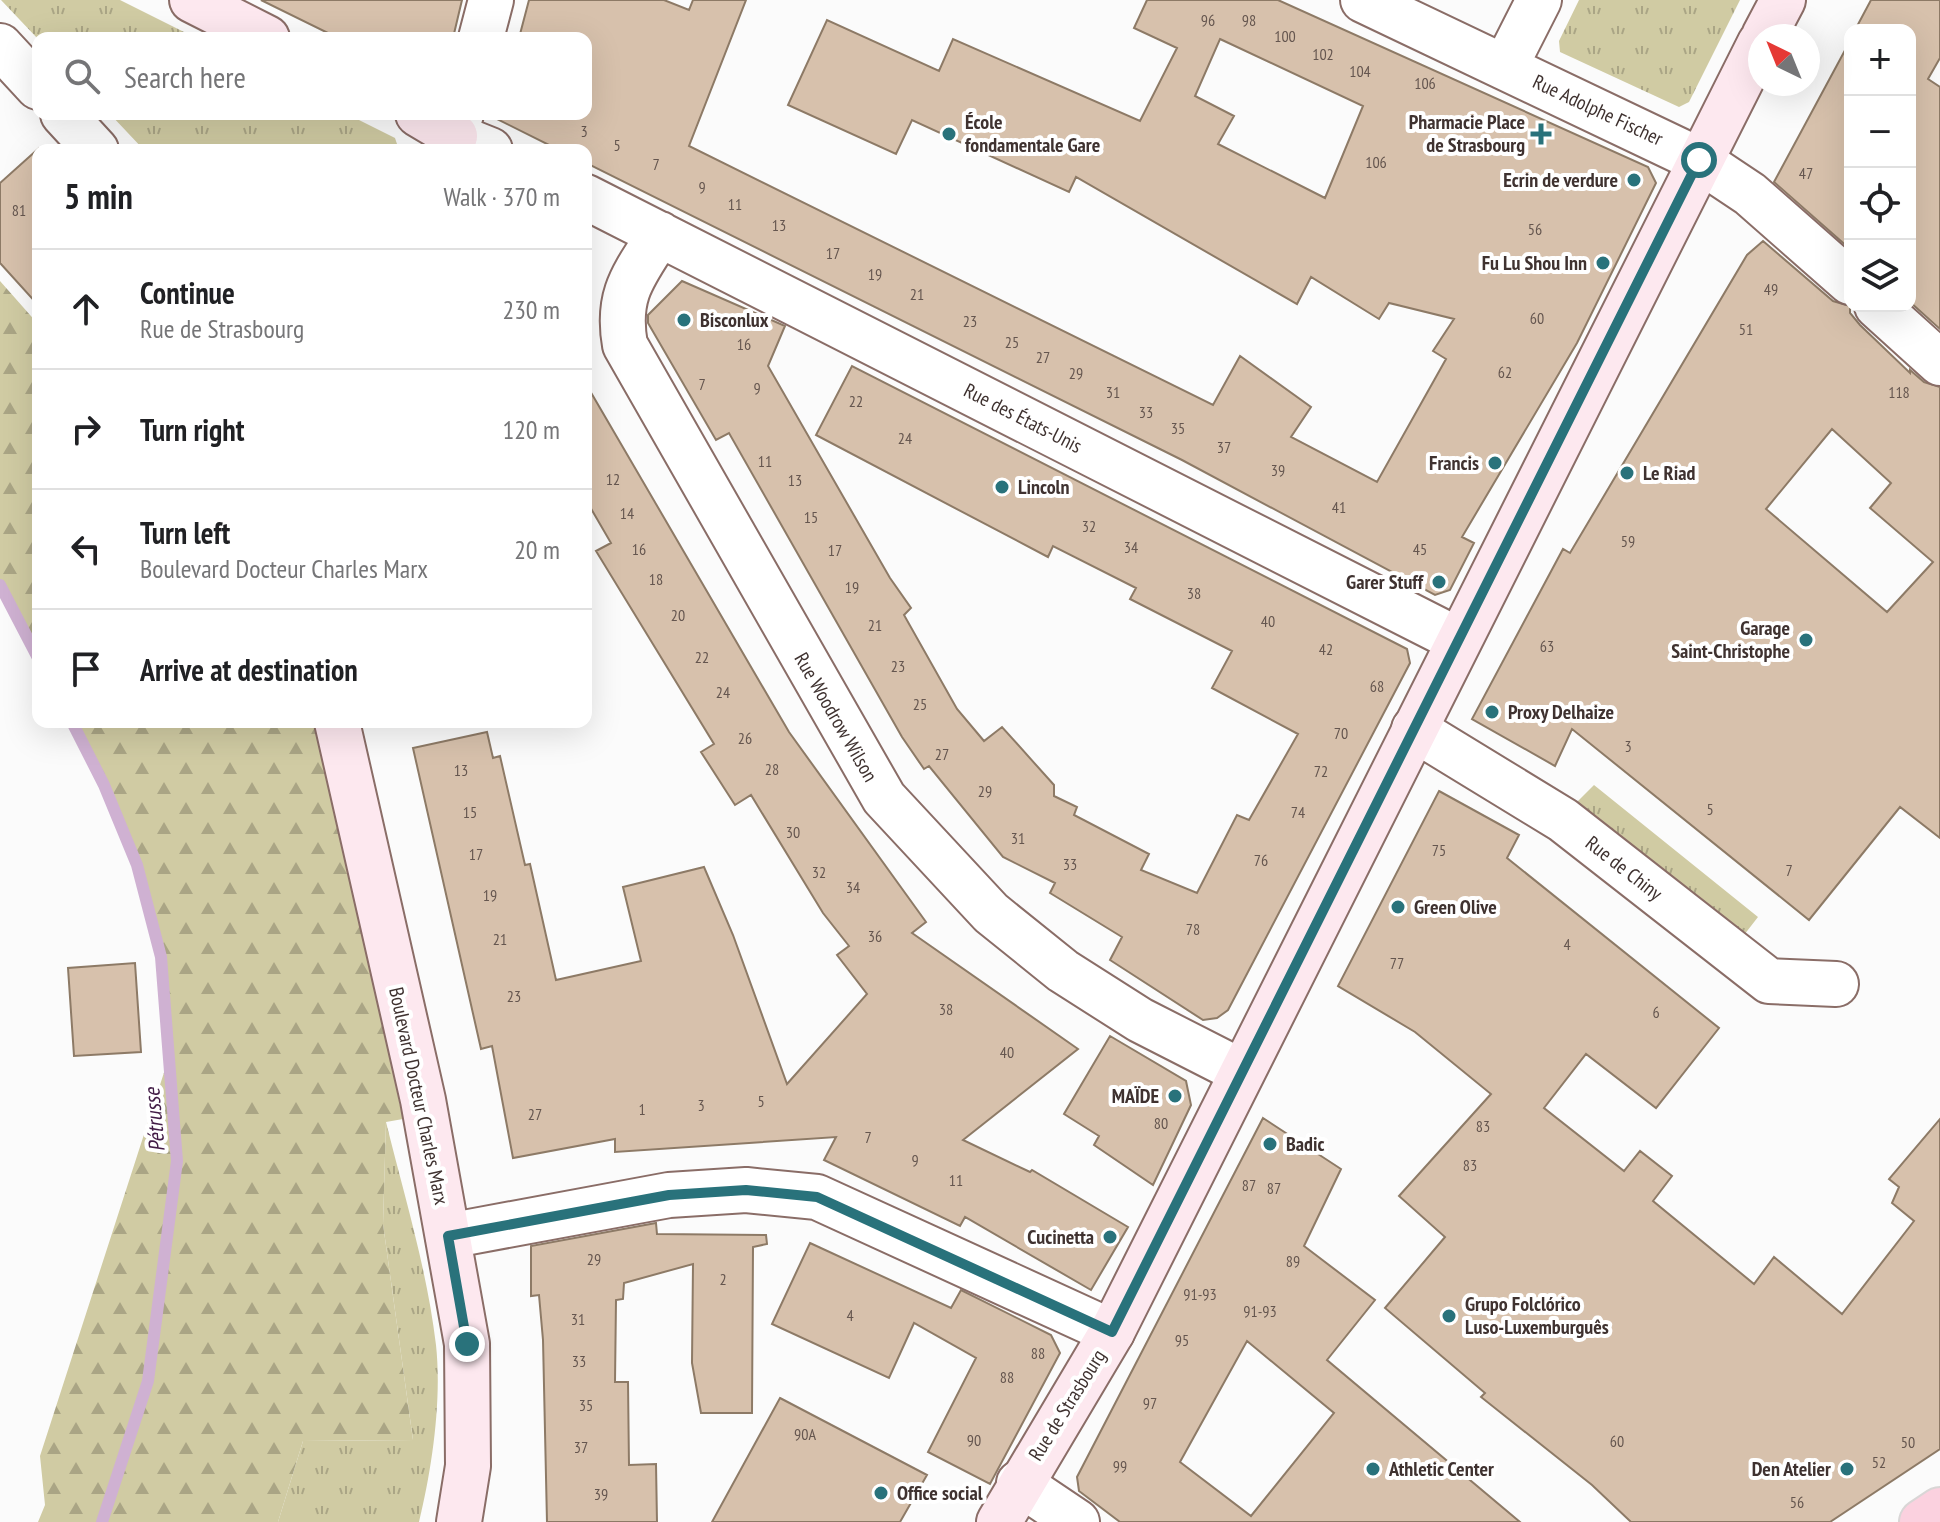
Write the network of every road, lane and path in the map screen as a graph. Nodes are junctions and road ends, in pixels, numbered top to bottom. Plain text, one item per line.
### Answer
1 (192, 0) edge
2 (491, 0) edge
3 (1363, 0) edge
4 (1539, 0) edge
5 (1783, 0) edge
6 (1770, 24) edge
7 (255, 32) edge
8 (483, 32) edge
9 (0, 46) edge
10 (1748, 66) edge
11 (1505, 67) junction
12 (32, 81) edge
13 (68, 120) edge
14 (430, 120) edge
15 (464, 138) edge
16 (90, 144) edge
17 (1699, 160) junction
18 (592, 200) edge
19 (660, 234) junction
20 (1844, 277) edge
21 (1884, 312) edge
22 (1940, 363) edge
23 (1458, 640) junction
24 (338, 728) edge
25 (1414, 729) junction
26 (1836, 984) dead end
27 (1242, 1072) junction
28 (448, 1236) junction
29 (1112, 1332) junction
30 (1019, 1483) junction
31 (1940, 1510) edge
32 (459, 1522) edge
33 (999, 1522) edge
34 (1077, 1522) edge
35 (1922, 1522) edge

1 - 7 main road
2 - 8 street
3 - 11 street, Rue Adolphe Fischer
4 - 11 street
5 - 6 main road
9 - 12 street
10 - 17 main road, Rue de Strasbourg
11 - 17 street, Rue Adolphe Fischer
13 - 16 street
14 - 15 main road
17 - 20 street, Rue Adolphe Fischer
17 - 23 main road, Rue de Strasbourg
18 - 19 street, Rue des États-Unis
19 - 23 street, Rue des États-Unis
19 - 27 street, Rue Woodrow Wilson
21 - 22 street
23 - 25 main road, Rue de Strasbourg
24 - 28 main road, Boulevard Docteur Charles Marx
25 - 26 street, Rue de Chiny
25 - 27 main road, Rue de Strasbourg
27 - 29 main road, Rue de Strasbourg
28 - 29 street
28 - 32 main road, Boulevard Docteur Charles Marx
29 - 30 main road, Rue de Strasbourg
30 - 33 main road, Rue de Strasbourg
30 - 34 street
31 - 35 main road

